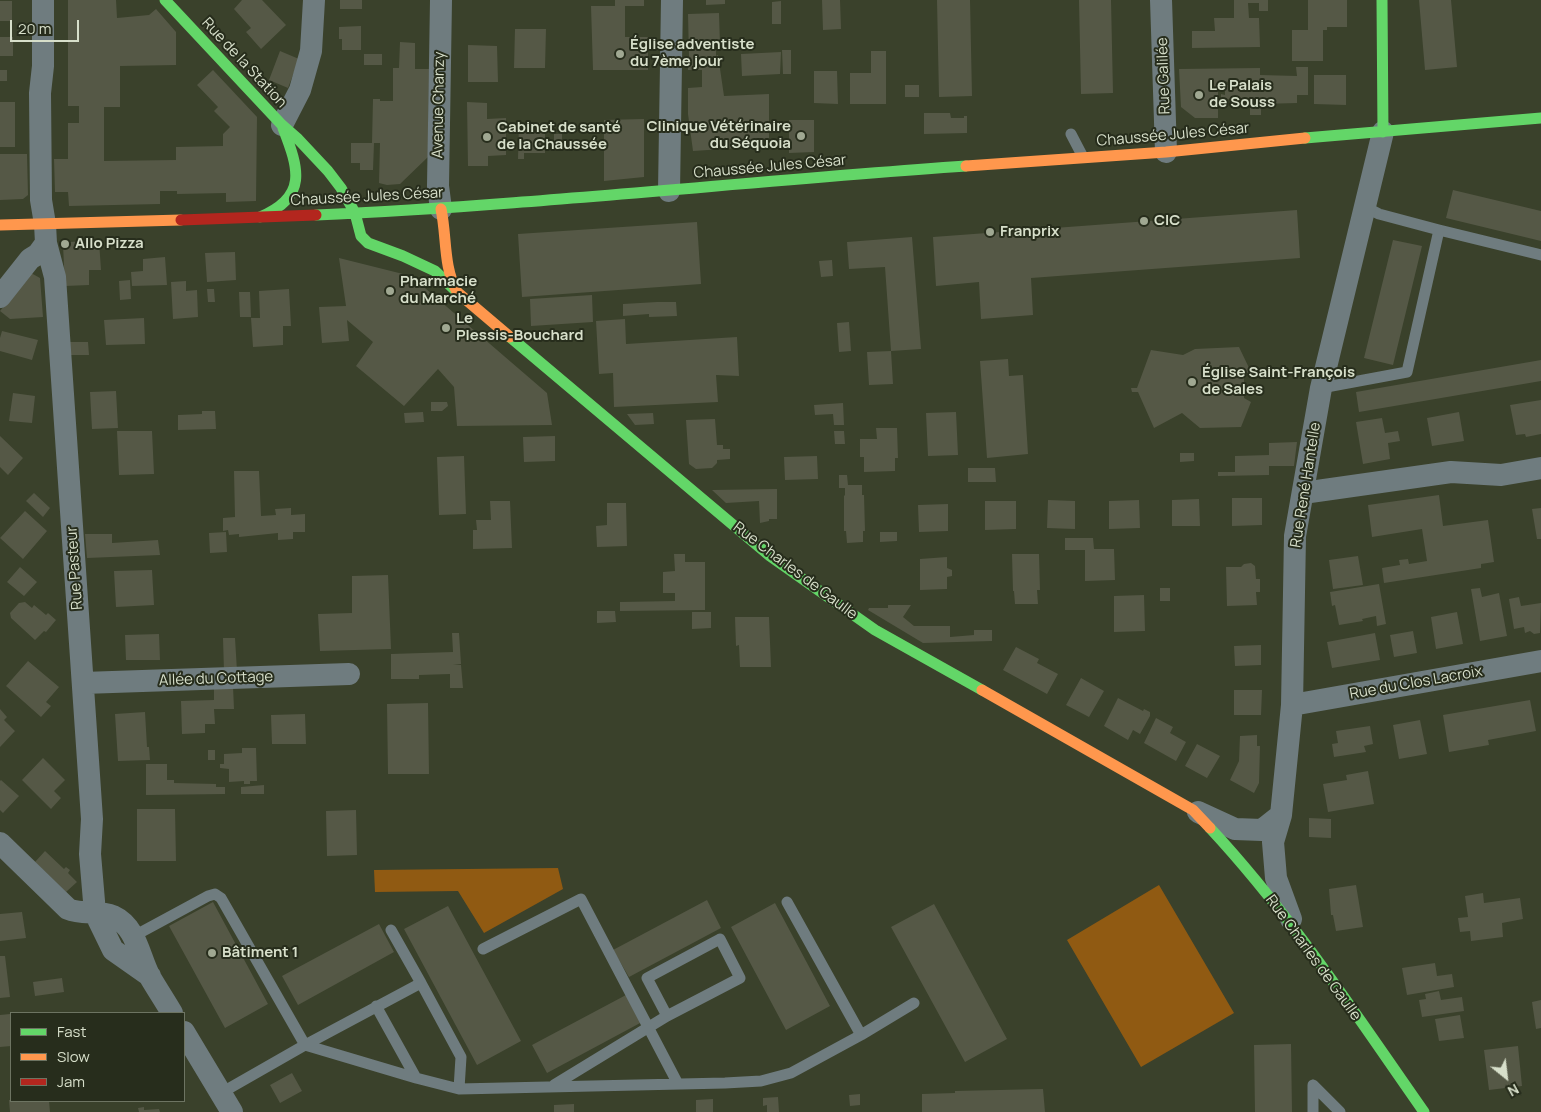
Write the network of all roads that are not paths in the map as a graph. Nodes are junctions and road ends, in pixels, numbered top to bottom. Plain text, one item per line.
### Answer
1 (43, 0) edge
2 (165, 0) edge
3 (314, 0) edge
4 (440, 0) edge
5 (672, 0) edge
6 (1161, 0) edge
7 (1382, 0) edge
8 (1541, 118) edge
9 (282, 125) junction
10 (1383, 132) junction
11 (1071, 134) dead end
12 (1166, 152) junction
13 (1084, 158) junction
14 (669, 191) junction
15 (1365, 207) junction
16 (441, 209) junction
17 (355, 213) junction
18 (257, 218) junction
19 (0, 225) edge
20 (1439, 230) junction
21 (46, 234) junction
22 (1541, 255) edge
23 (457, 292) junction
24 (0, 297) edge
25 (1321, 388) junction
26 (1541, 468) edge
27 (1303, 493) junction
28 (1541, 661) edge
29 (349, 674) dead end
30 (83, 683) junction
31 (1292, 705) junction
32 (1193, 810) junction
33 (1281, 816) junction
34 (0, 843) edge
35 (787, 902) dead end
36 (95, 913) junction
37 (391, 930) dead end
38 (1296, 932) junction
39 (134, 936) junction
40 (483, 949) dead end
41 (113, 950) junction
42 (150, 976) junction
43 (421, 983) junction
44 (914, 1003) dead end
45 (376, 1006) junction
46 (171, 1012) edge
47 (667, 1016) junction
48 (648, 1028) junction
49 (185, 1034) edge
50 (860, 1035) junction
51 (305, 1045) junction
52 (416, 1078) junction
53 (678, 1084) junction
54 (552, 1086) junction
55 (458, 1089) junction
56 (227, 1103) edge
57 (1314, 1112) edge
58 (1340, 1112) edge
59 (1424, 1112) edge

1 - 21 street, Rue Pasteur
2 - 9 street, Rue de la Station
3 - 9 street
4 - 16 street, Avenue Chanzy
5 - 14 street
6 - 12 street, Rue Galilée
7 - 10 street
8 - 10 street, Chaussée Jules César
9 - 17 street, Rue de la Station
9 - 18 street, Rue de la Station
10 - 12 street, Chaussée Jules César
10 - 15 street, Rue René Hantelle
11 - 13 lane
12 - 13 street, Chaussée Jules César
13 - 14 street, Chaussée Jules César
14 - 16 street, Chaussée Jules César
15 - 20 lane
15 - 25 street, Rue René Hantelle
16 - 17 street, Chaussée Jules César
16 - 23 street, Rue Charles de Gaulle
17 - 18 street, Chaussée Jules César
17 - 23 street, Rue de la Station
18 - 21 street, Chaussée Jules César
19 - 21 street, Chaussée Jules César
20 - 22 lane
20 - 25 lane
21 - 24 street
21 - 30 street, Rue Pasteur
23 - 32 street, Rue Charles de Gaulle
25 - 27 street, Rue René Hantelle
26 - 27 street
27 - 31 street, Rue René Hantelle
28 - 31 street, Rue du Clos Lacroix
29 - 30 street, Allée du Cottage
30 - 36 street, Rue Pasteur
31 - 33 street, Rue René Hantelle
32 - 33 street, Rue Charles de Gaulle
32 - 38 street, Rue Charles de Gaulle
33 - 38 street, Rue René Hantelle
34 - 36 street
35 - 50 lane
36 - 39 street, Rue Pasteur
36 - 41 street, Rue Pasteur
37 - 43 lane
38 - 59 street, Rue Charles de Gaulle
39 - 41 street
39 - 42 street, Rue Pasteur
39 - 51 lane
40 - 48 lane
41 - 42 street, Rue Pasteur
42 - 46 street, Rue Pasteur
43 - 45 lane
43 - 55 lane
44 - 50 lane
45 - 51 lane
45 - 52 lane
47 - 47 lane
47 - 48 lane
48 - 53 lane
48 - 54 lane
49 - 56 street
50 - 53 lane
51 - 52 lane
51 - 56 lane
52 - 55 lane
53 - 54 lane
54 - 55 lane
57 - 58 lane

